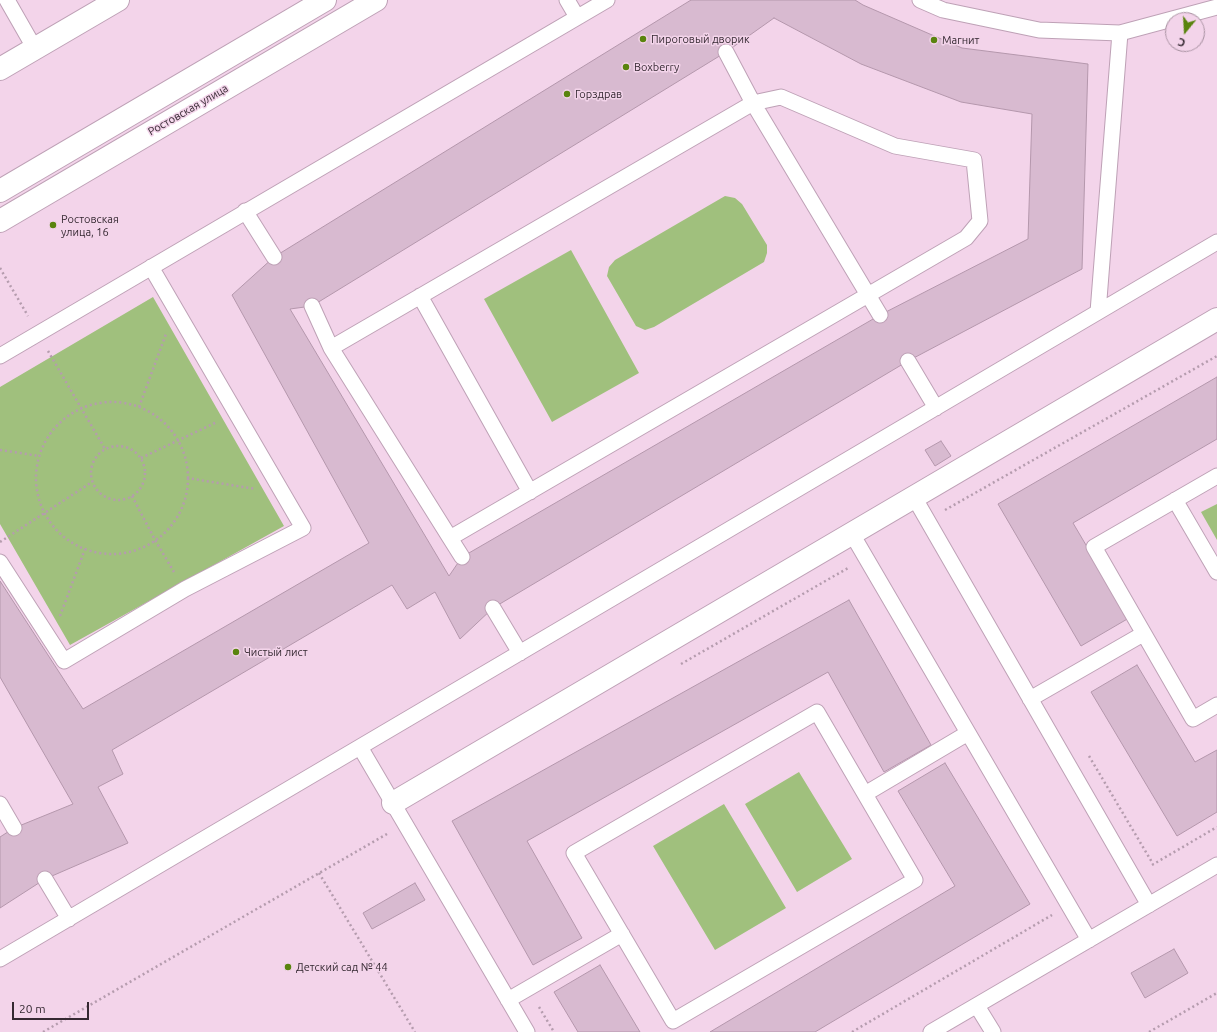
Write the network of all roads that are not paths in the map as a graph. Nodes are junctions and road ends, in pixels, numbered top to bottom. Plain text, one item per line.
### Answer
1 (7, 0) edge
2 (118, 0) edge
3 (325, 0) edge
4 (376, 0) edge
5 (566, 0) edge
6 (607, 0) edge
7 (920, 0) edge
8 (1217, 7) edge
9 (577, 18) junction
10 (1120, 32) junction
11 (35, 49) junction
12 (726, 52) dead end
13 (0, 69) edge
14 (753, 103) junction
15 (0, 191) edge
16 (245, 211) junction
17 (0, 221) edge
18 (1217, 242) edge
19 (274, 258) dead end
20 (150, 267) junction
21 (868, 295) junction
22 (420, 296) junction
23 (312, 306) dead end
24 (1098, 312) junction
25 (880, 315) dead end
26 (1217, 319) edge
27 (331, 348) junction
28 (0, 356) edge
29 (908, 361) dead end
30 (936, 408) junction
31 (1217, 476) edge
32 (530, 492) junction
33 (914, 497) junction
34 (1175, 500) junction
35 (852, 534) junction
36 (450, 538) junction
37 (462, 558) dead end
38 (0, 562) edge
39 (1217, 572) edge
40 (493, 608) dead end
41 (1144, 634) junction
42 (520, 653) junction
43 (1030, 699) junction
44 (1217, 705) edge
45 (968, 734) junction
46 (360, 747) junction
47 (864, 794) junction
48 (393, 803) junction
49 (0, 804) edge
50 (14, 828) dead end
51 (1217, 865) edge
52 (45, 879) dead end
53 (1149, 905) junction
54 (69, 919) junction
55 (622, 934) junction
56 (1089, 940) junction
57 (0, 959) edge
58 (508, 1000) junction
59 (977, 1006) junction
60 (527, 1032) edge
61 (931, 1032) edge
62 (993, 1032) edge

1 - 11 lane
2 - 11 street
3 - 15 street
4 - 17 street, Ростовская улица
5 - 9 lane
6 - 9 lane
7 - 10 lane
8 - 10 lane
9 - 16 lane
10 - 24 lane
11 - 13 street
12 - 14 lane
14 - 21 lane
14 - 21 lane
14 - 22 lane
16 - 19 lane
16 - 20 lane
18 - 24 lane
20 - 28 lane
20 - 38 lane
21 - 25 lane
21 - 32 lane
22 - 27 lane
22 - 32 lane
23 - 27 lane
24 - 30 lane
26 - 33 street
27 - 36 lane
29 - 30 lane
30 - 42 lane
31 - 34 lane
32 - 36 lane
33 - 35 street
33 - 43 lane
34 - 39 lane
34 - 41 lane
35 - 45 lane
35 - 48 street
36 - 37 lane
40 - 42 lane
41 - 43 lane
41 - 44 lane
42 - 46 lane
43 - 53 lane
45 - 47 lane
45 - 56 lane
46 - 48 lane
46 - 54 lane
47 - 55 lane
47 - 55 lane
48 - 58 lane
49 - 50 lane
51 - 53 lane
52 - 54 lane
53 - 56 lane
54 - 57 lane
55 - 58 lane
56 - 59 lane
58 - 60 lane
59 - 61 lane
59 - 62 lane

